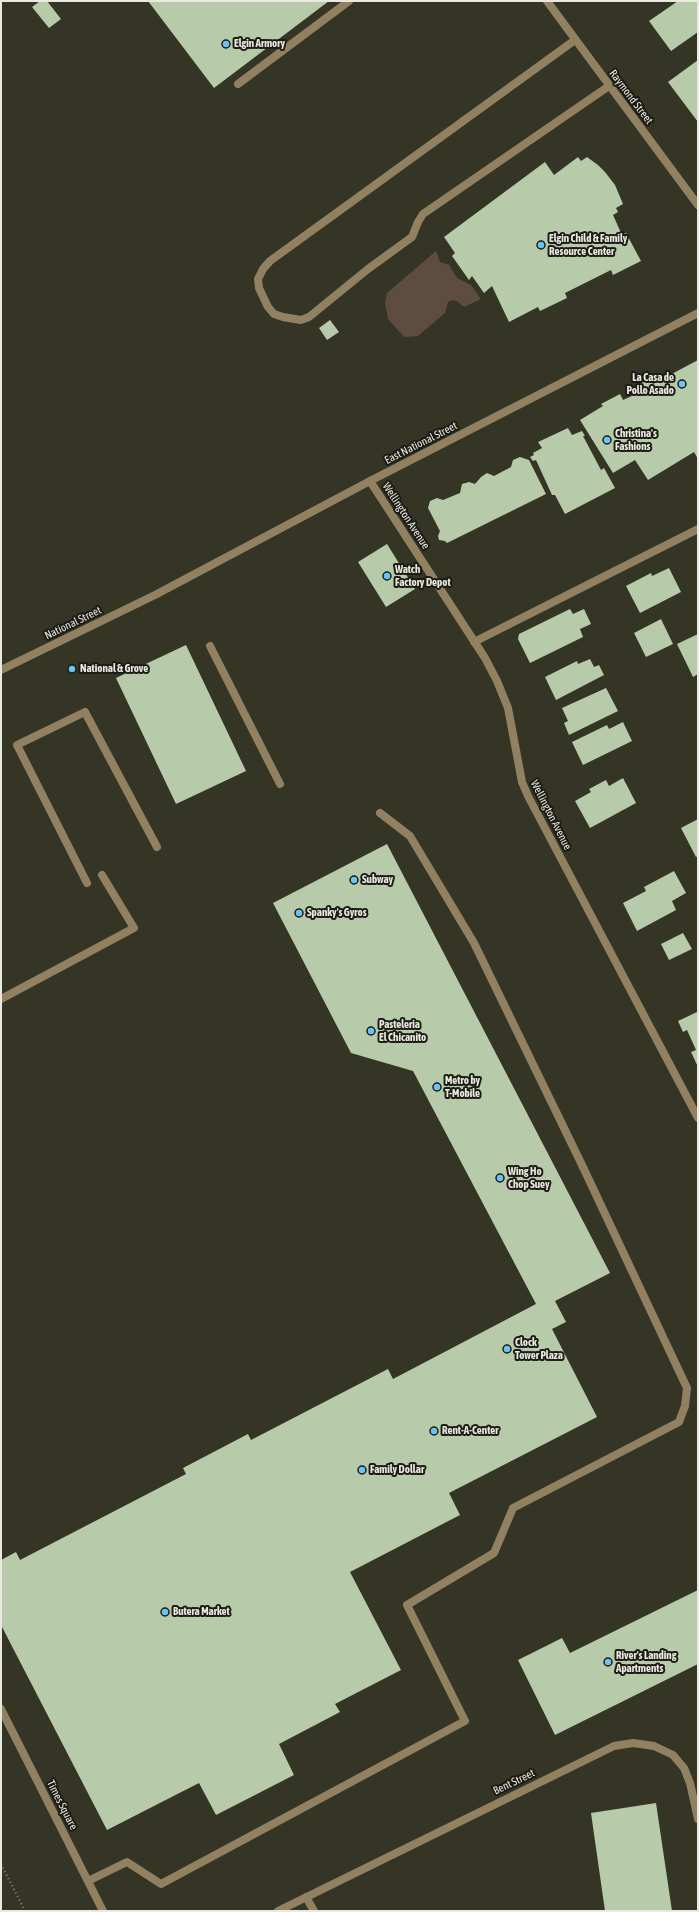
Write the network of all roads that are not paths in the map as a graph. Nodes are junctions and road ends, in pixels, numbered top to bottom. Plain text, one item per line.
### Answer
1 (349, 1) edge
2 (547, 1) edge
3 (575, 40) junction
4 (238, 84) dead end
5 (609, 86) junction
6 (697, 202) edge
7 (698, 313) edge
8 (370, 481) junction
9 (698, 529) edge
10 (156, 595) joint
11 (474, 642) junction
12 (210, 646) dead end
13 (1, 670) edge
14 (280, 784) dead end
15 (380, 812) dead end
16 (157, 847) dead end
17 (102, 875) dead end
18 (87, 883) dead end
19 (1, 999) edge
20 (698, 1118) edge
21 (1, 1709) edge
22 (698, 1819) edge
23 (88, 1881) junction
24 (306, 1896) junction
25 (103, 1911) edge
26 (278, 1911) edge
27 (314, 1911) edge

1 - 4 street
2 - 3 street, Raymond Street
3 - 5 street, Raymond Street
3 - 5 street
5 - 6 street, Raymond Street
7 - 8 street, East National Street
8 - 10 street, East National Street
8 - 11 street, Wellington Avenue
9 - 11 street
10 - 13 street, National Street
11 - 20 street, Wellington Avenue
12 - 14 street
15 - 23 street
16 - 18 street
17 - 19 street
21 - 23 street, Times Square
22 - 24 street, Bent Street
23 - 25 street, Times Square
24 - 26 street
24 - 27 street

